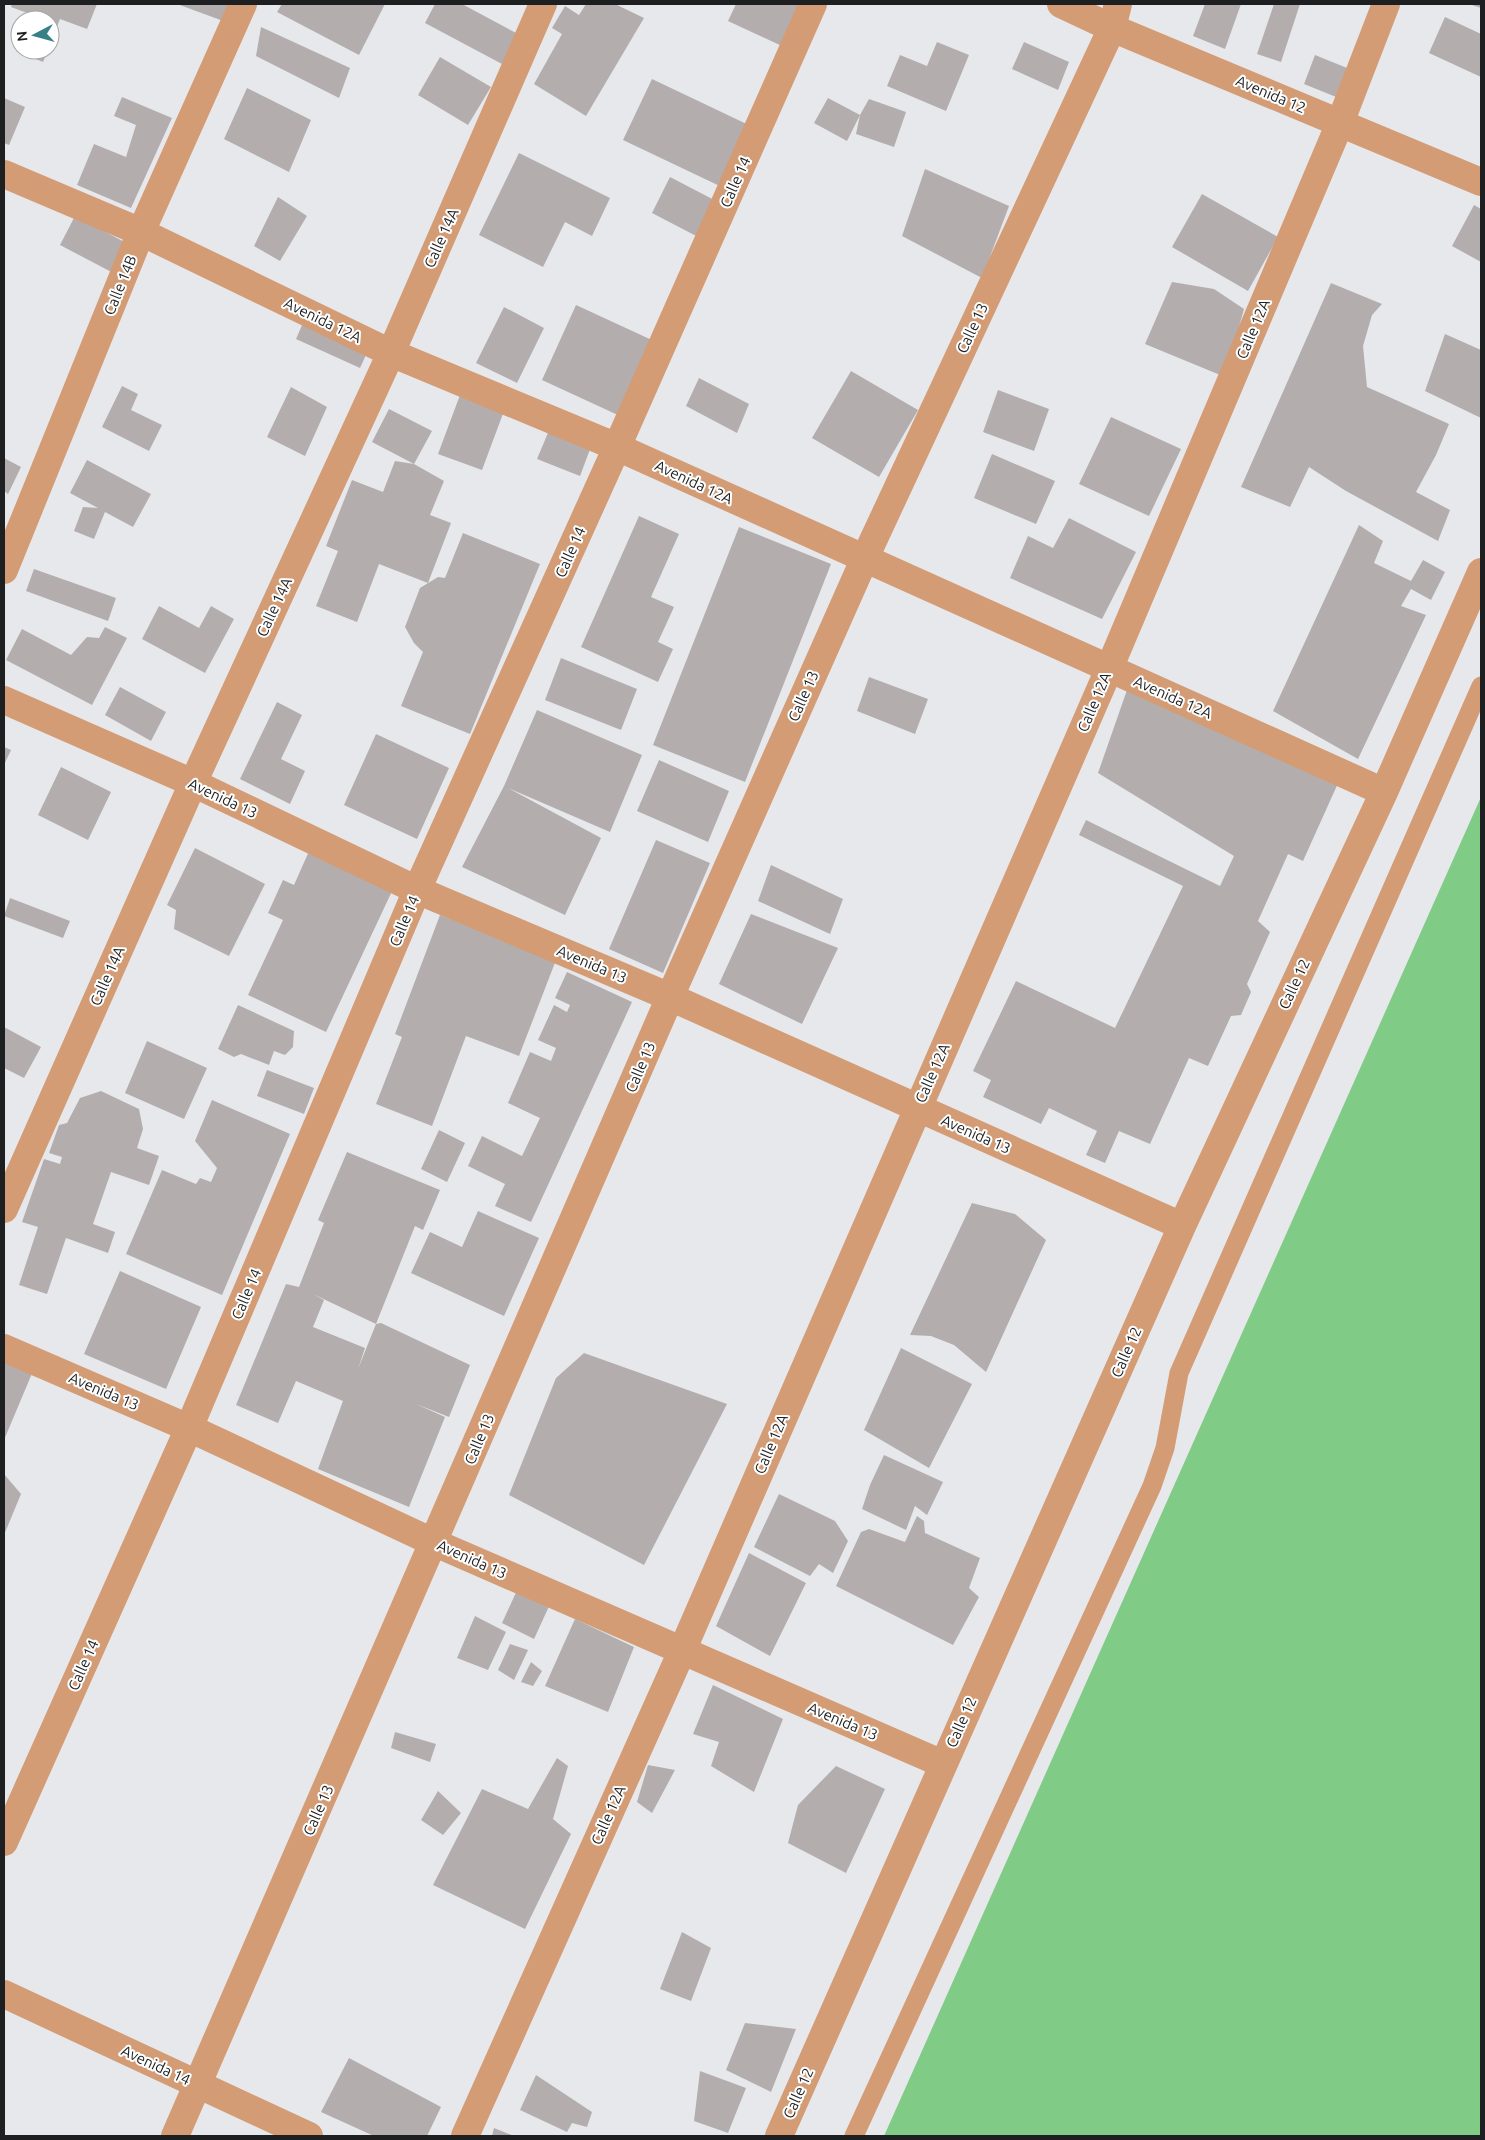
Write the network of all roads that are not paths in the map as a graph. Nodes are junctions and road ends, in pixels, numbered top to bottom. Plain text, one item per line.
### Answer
1 (243, 4) edge
2 (543, 4) edge
3 (813, 4) edge
4 (1061, 4) edge
5 (1386, 4) edge
6 (1115, 16) edge
7 (1340, 123) junction
8 (4, 174) edge
9 (1481, 182) edge
10 (141, 232) junction
11 (391, 353) junction
12 (617, 447) junction
13 (864, 560) junction
14 (4, 570) edge
15 (1481, 572) edge
16 (1109, 669) junction
17 (1481, 686) edge
18 (4, 700) edge
19 (193, 783) junction
20 (1384, 792) junction
21 (417, 890) junction
22 (670, 997) junction
23 (916, 1107) junction
24 (4, 1209) edge
25 (1182, 1226) junction
26 (4, 1348) edge
27 (189, 1428) junction
28 (435, 1543) junction
29 (682, 1651) junction
30 (943, 1764) junction
31 (4, 1842) edge
32 (4, 1994) edge
33 (198, 2085) junction
34 (175, 2136) edge
35 (309, 2136) edge
36 (465, 2136) edge
37 (779, 2136) edge
38 (854, 2136) edge

1 - 10 street, Calle 14B
2 - 11 street, Calle 14A
3 - 12 street, Calle 14
4 - 6 street, Avenida 12
5 - 7 street, Calle 12A
6 - 7 street, Avenida 12
6 - 13 street, Calle 13
7 - 9 street, Avenida 12
7 - 16 street, Calle 12A
8 - 10 street, Avenida 12A
10 - 11 street, Avenida 12A
10 - 14 street, Calle 14B
11 - 12 street, Avenida 12A
11 - 19 street, Calle 14A
12 - 13 street, Avenida 12A
12 - 21 street, Calle 14
13 - 16 street, Avenida 12A
13 - 22 street, Calle 13
15 - 20 street, Calle 12
16 - 20 street, Avenida 12A
16 - 23 street, Calle 12A
17 - 38 lane
18 - 19 street, Avenida 13
19 - 21 street, Avenida 13
19 - 24 street, Calle 14A
20 - 25 street, Calle 12
21 - 22 street, Avenida 13
21 - 27 street, Calle 14
22 - 23 street, Avenida 13
22 - 28 street, Calle 13
23 - 25 street, Avenida 13
23 - 29 street, Calle 12A
25 - 30 street, Calle 12
26 - 27 street, Avenida 13
27 - 28 street, Avenida 13
27 - 31 street, Calle 14
28 - 29 street, Avenida 13
28 - 33 street, Calle 13
29 - 30 street, Avenida 13
29 - 36 street, Calle 12A
30 - 37 street, Calle 12
32 - 33 street, Avenida 14
33 - 34 street, Calle 13
33 - 35 street, Avenida 14

